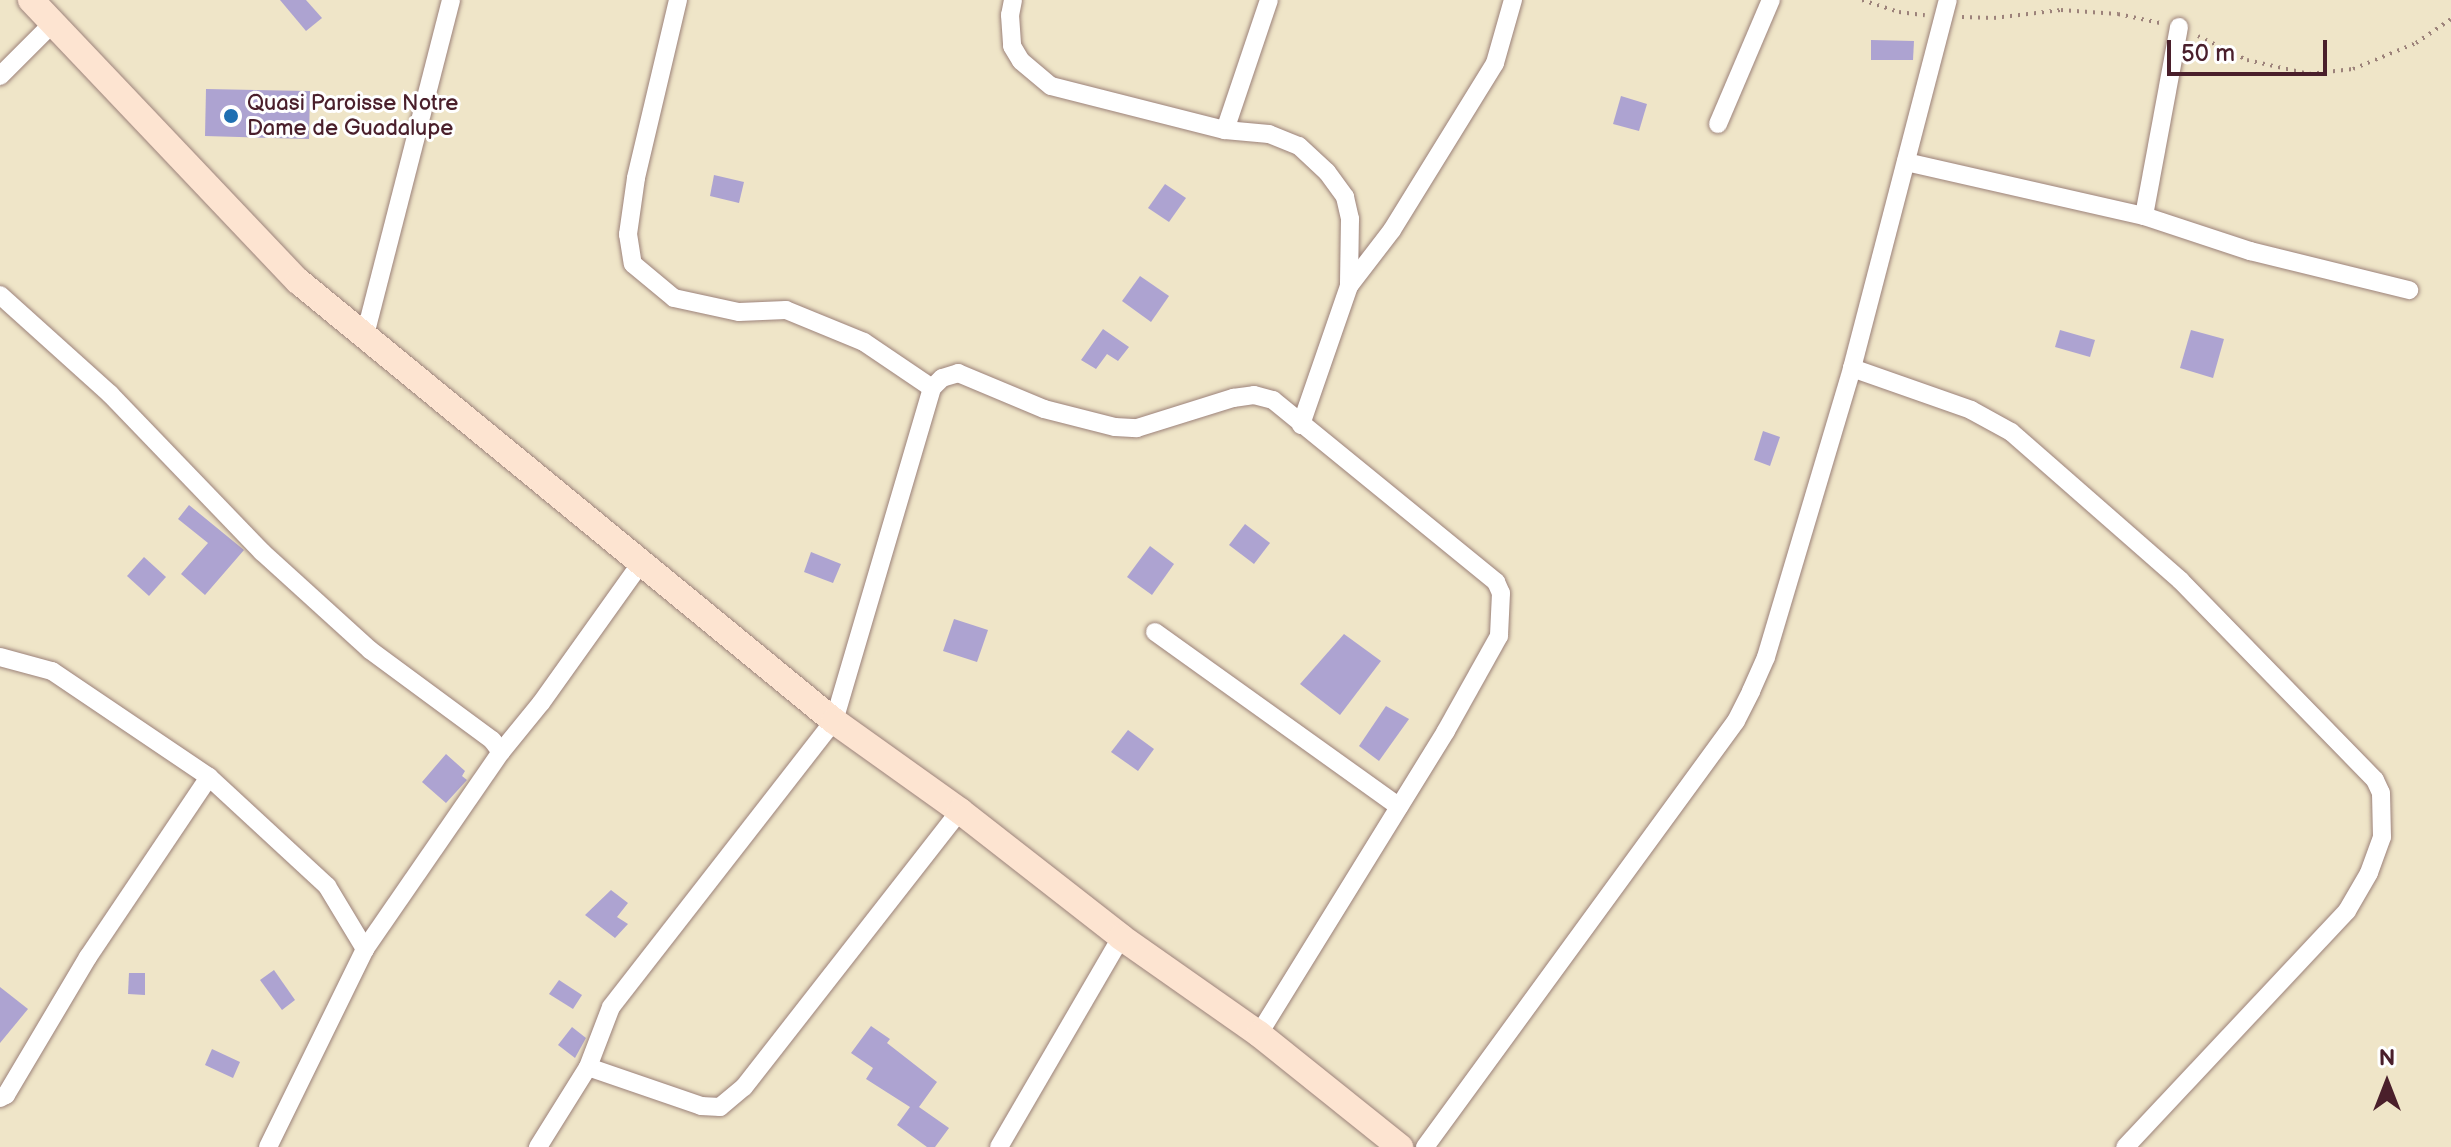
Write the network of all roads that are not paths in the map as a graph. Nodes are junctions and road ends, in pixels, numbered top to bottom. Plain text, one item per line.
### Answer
1 (31, 0) edge
2 (451, 0) edge
3 (678, 0) edge
4 (1013, 0) edge
5 (1269, 0) edge
6 (1513, 0) edge
7 (1771, 0) edge
8 (1948, 0) edge
9 (53, 23) junction
10 (2179, 27) dead end
11 (0, 76) edge
12 (1718, 124) dead end
13 (1225, 130) junction
14 (1906, 162) junction
15 (2144, 216) junction
16 (1349, 286) junction
17 (2409, 290) dead end
18 (0, 295) edge
19 (365, 335) junction
20 (1852, 368) junction
21 (932, 388) junction
22 (1301, 425) junction
23 (641, 563) junction
24 (1155, 632) dead end
25 (0, 654) edge
26 (834, 721) junction
27 (501, 752) junction
28 (209, 777) junction
29 (1399, 807) junction
30 (960, 811) junction
31 (1121, 937) junction
32 (365, 949) junction
33 (1259, 1034) junction
34 (588, 1067) junction
35 (0, 1098) edge
36 (268, 1147) edge
37 (538, 1147) edge
38 (999, 1147) edge
39 (1400, 1147) edge
40 (1425, 1147) edge
41 (2125, 1147) edge

1 - 9 street
2 - 19 street
3 - 21 street
4 - 13 street
5 - 13 street
6 - 16 street
7 - 12 street
8 - 14 street
9 - 11 street
9 - 19 street
10 - 15 street
13 - 16 street
14 - 15 street
14 - 20 street
15 - 17 street
16 - 22 street
18 - 27 street
19 - 23 street
20 - 40 street
20 - 41 street
21 - 22 street
21 - 26 street
22 - 29 street
23 - 26 street
23 - 27 street
24 - 29 street
25 - 28 street
26 - 30 street
26 - 34 street
27 - 32 street
28 - 32 street
28 - 35 street
29 - 33 street
30 - 31 street
30 - 34 street
31 - 33 street
31 - 38 street
32 - 36 street
33 - 39 street
34 - 37 street

